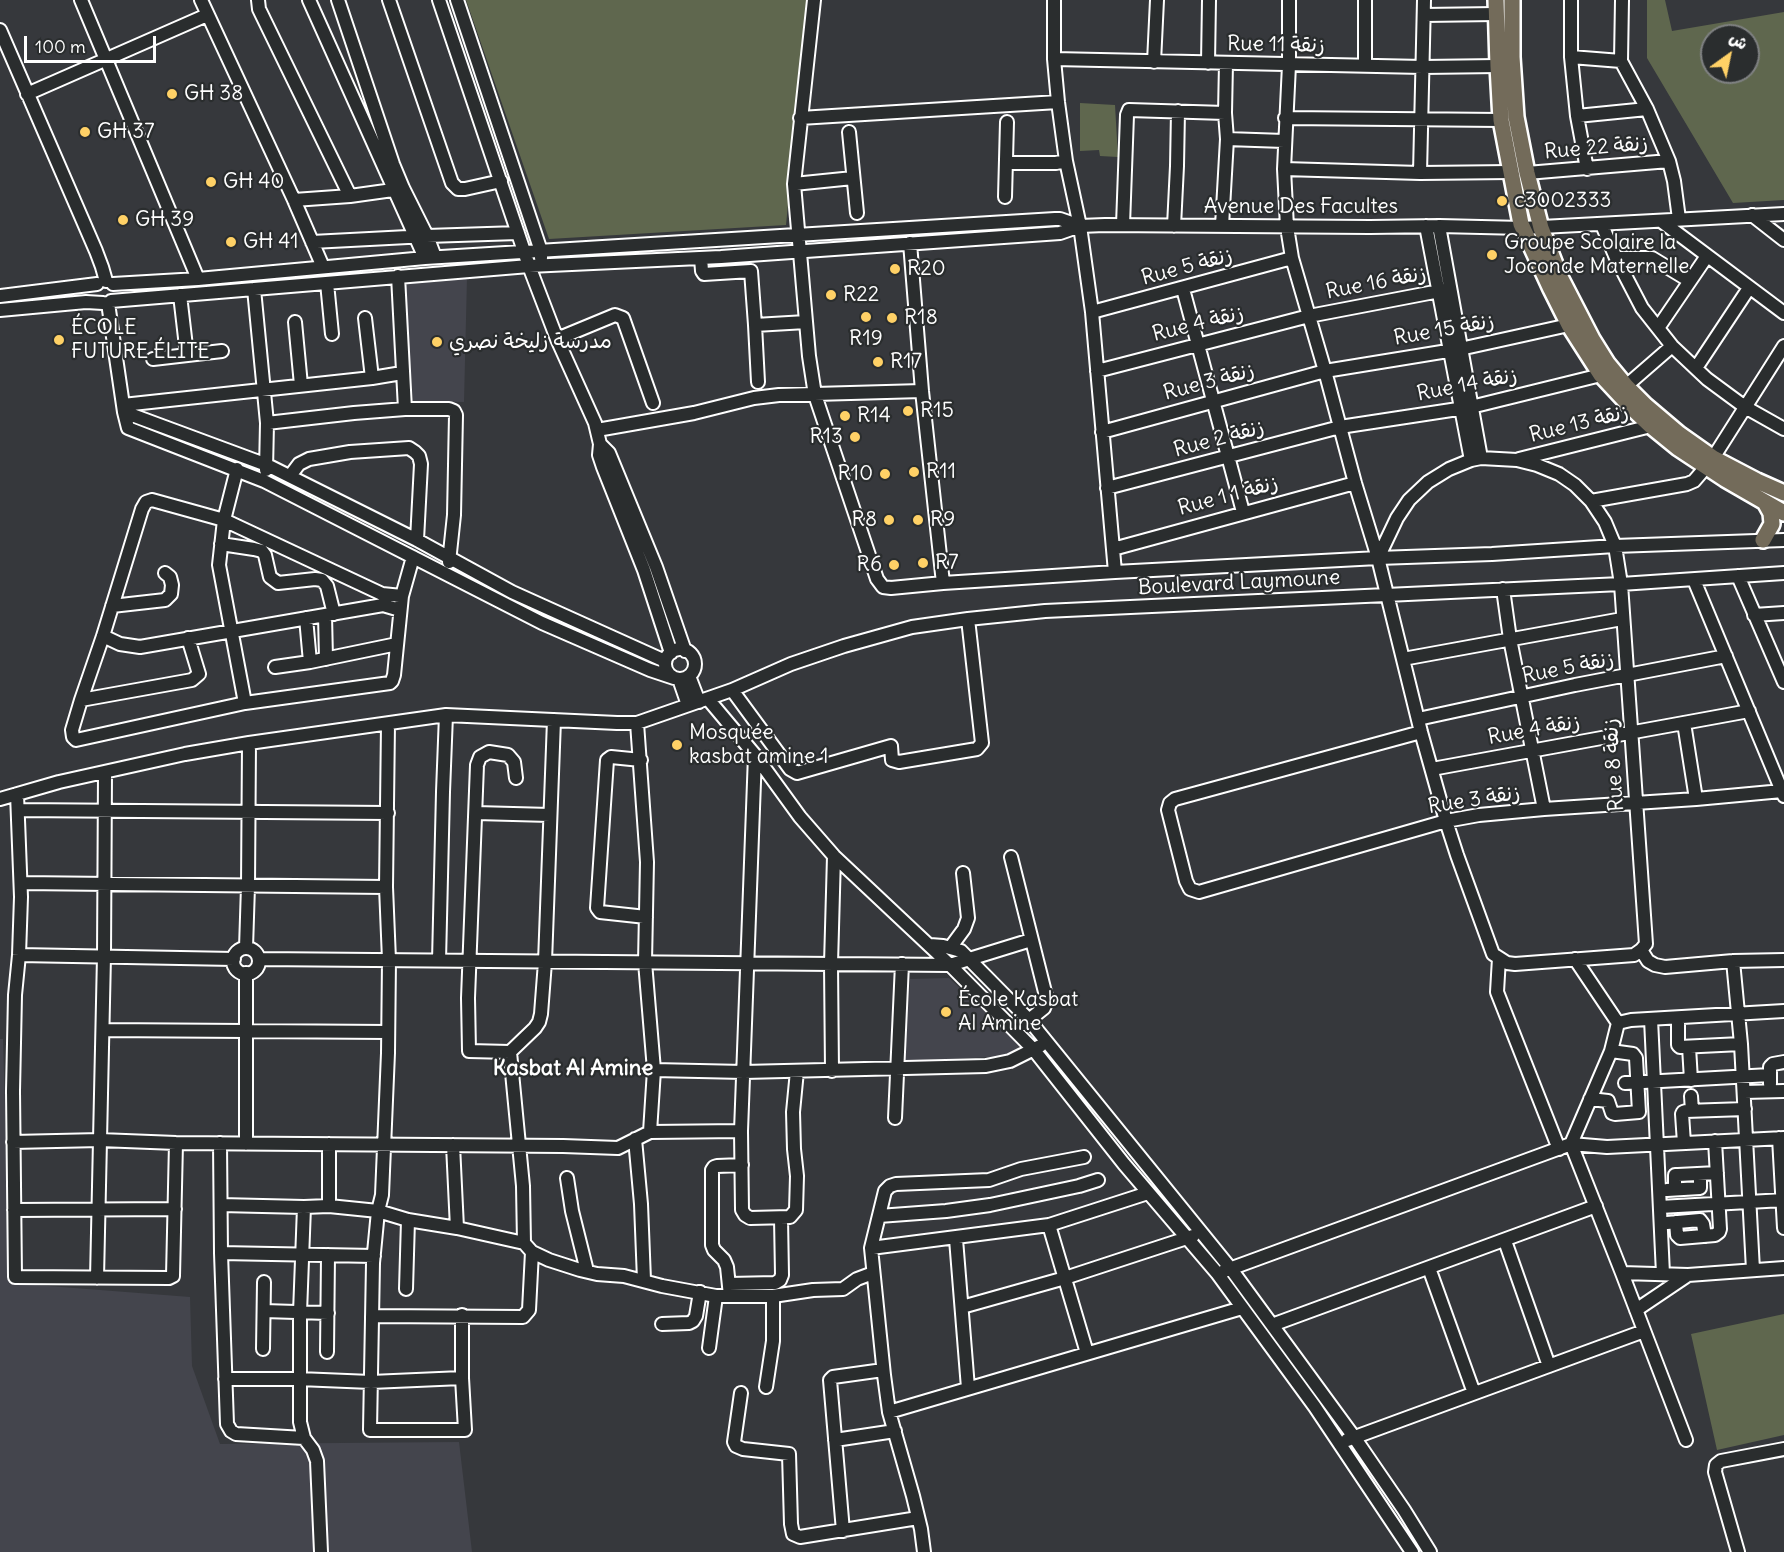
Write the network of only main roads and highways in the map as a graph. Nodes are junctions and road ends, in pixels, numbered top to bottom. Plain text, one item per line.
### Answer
1 (1512, 0) edge
2 (1496, 7) edge
3 (1710, 462) junction
4 (1784, 493) edge
5 (1766, 504) junction
6 (1784, 513) edge
7 (1763, 540) road end

1 - 3 main road
2 - 3 main road
3 - 4 main road
3 - 5 main road
5 - 6 main road
5 - 7 main road

